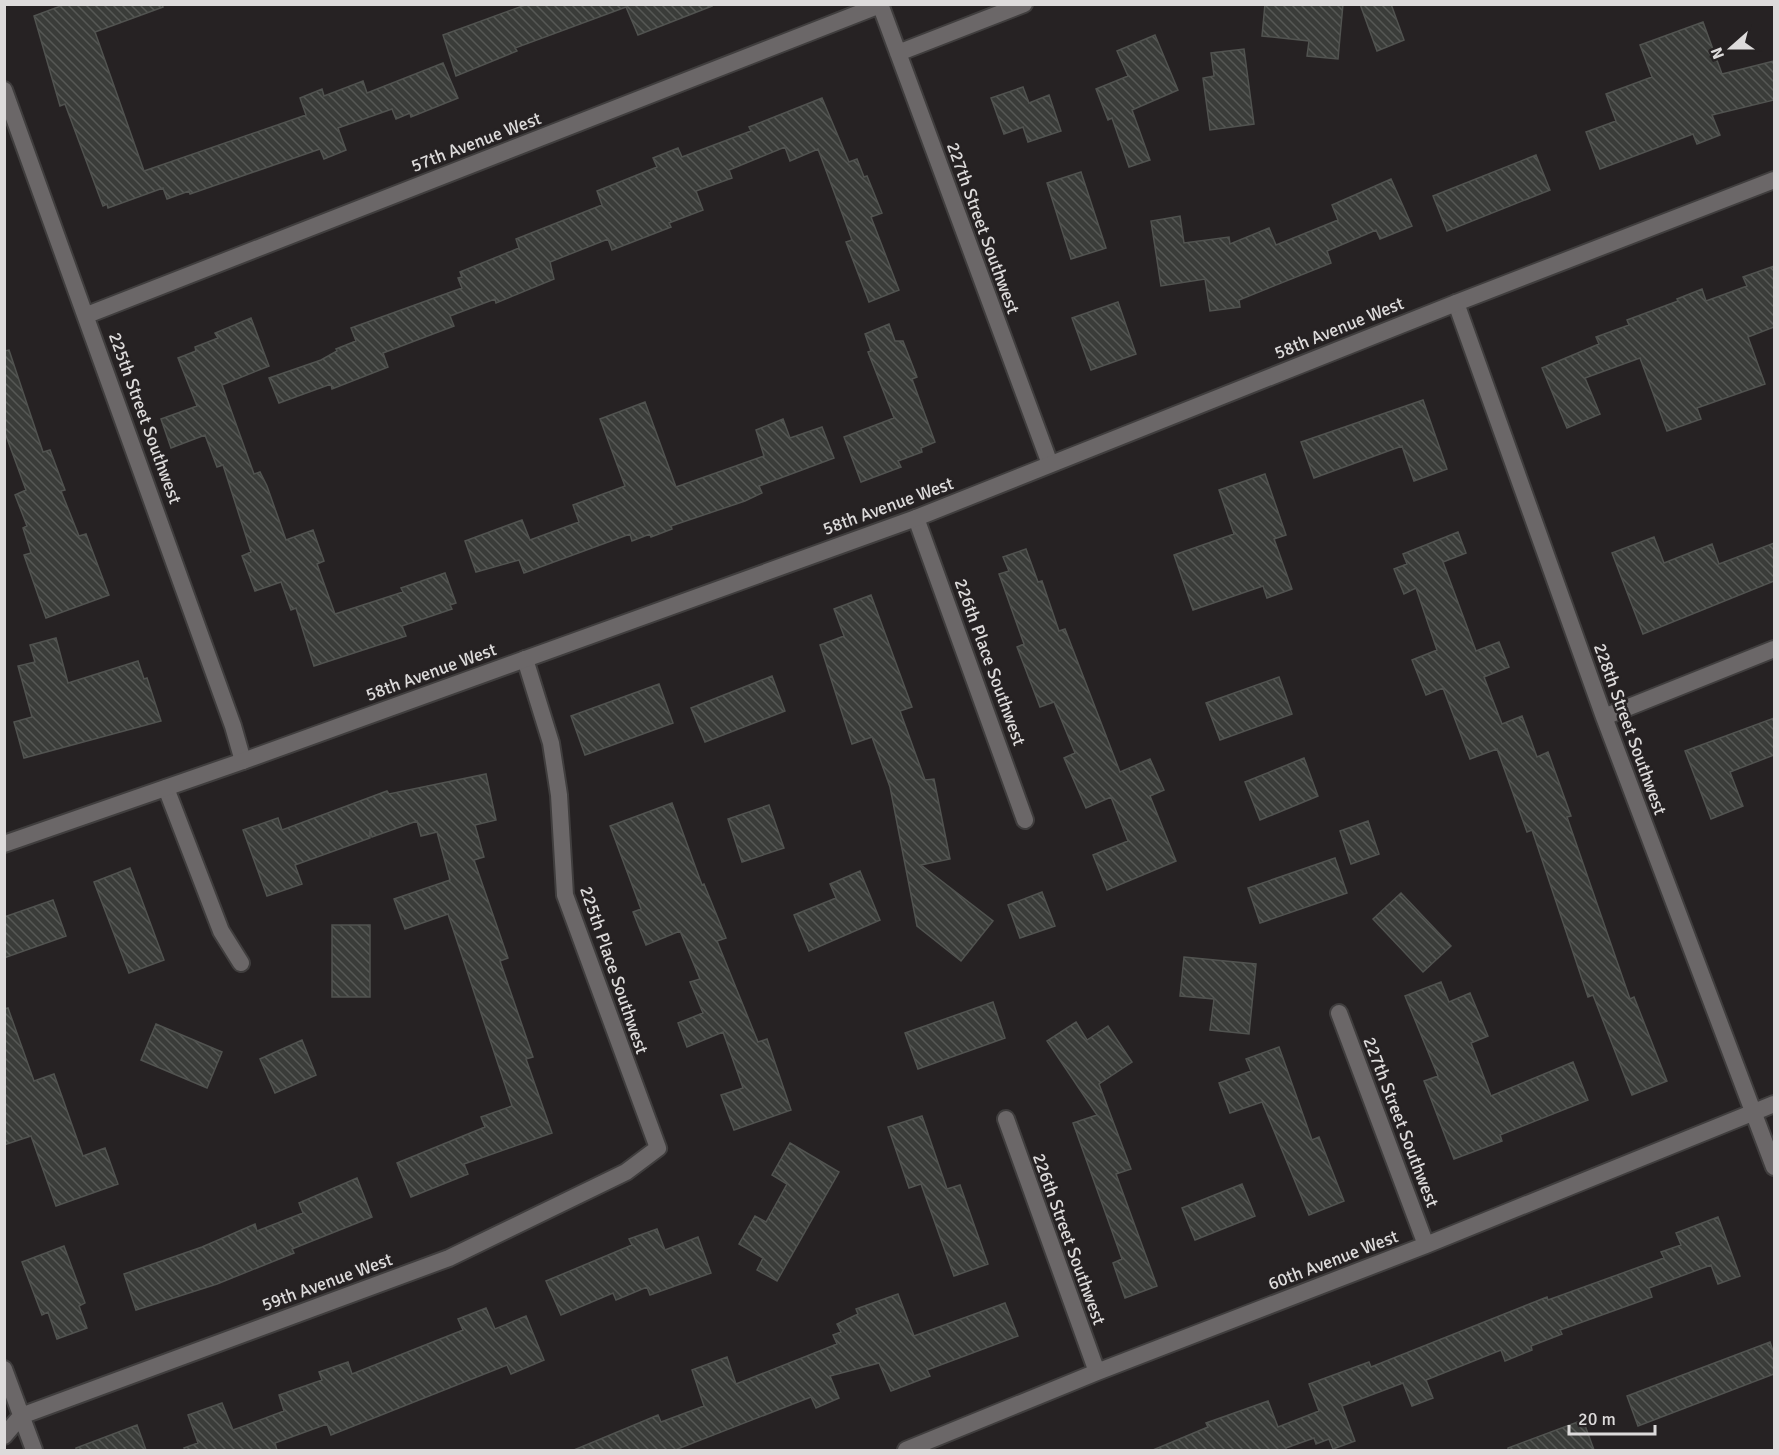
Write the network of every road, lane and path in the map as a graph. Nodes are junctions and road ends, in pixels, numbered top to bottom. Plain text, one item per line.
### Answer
1 (1024, 4) edge
2 (880, 5) edge
3 (898, 53) junction
4 (4, 90) edge
5 (1774, 180) edge
6 (1455, 303) junction
7 (87, 315) junction
8 (1050, 464) junction
9 (916, 518) junction
10 (1774, 649) edge
11 (525, 659) junction
12 (1604, 717) junction
13 (243, 761) junction
14 (166, 788) junction
15 (1025, 820) dead end
16 (4, 844) edge
17 (241, 963) dead end
18 (1339, 1013) dead end
19 (1774, 1104) edge
20 (1753, 1112) junction
21 (1006, 1119) dead end
22 (658, 1148) joint
23 (1774, 1167) edge
24 (1426, 1245) junction
25 (4, 1369) edge
26 (1097, 1372) junction
27 (21, 1416) junction
28 (4, 1436) edge
29 (34, 1450) edge
30 (906, 1450) edge

1 - 3 street
2 - 3 street, 227th Street Southwest
2 - 7 street, 57th Avenue West
3 - 8 street, 227th Street Southwest
4 - 7 street, 225th Street Southwest
5 - 6 street, 58th Avenue West
6 - 8 street, 58th Avenue West
6 - 12 street, 228th Street Southwest
7 - 13 street, 225th Street Southwest
8 - 9 street, 58th Avenue West
9 - 11 street, 58th Avenue West
9 - 15 street, 226th Place Southwest
10 - 12 street
11 - 13 street, 58th Avenue West
11 - 22 street, 225th Place Southwest
12 - 20 street, 228th Street Southwest
13 - 14 street, 58th Avenue West
14 - 16 street, 58th Avenue West
14 - 17 street
18 - 24 street, 227th Street Southwest
19 - 20 street, 60th Avenue West
20 - 23 street, 228th Street Southwest
20 - 24 street, 60th Avenue West
21 - 26 street, 226th Street Southwest
22 - 27 street, 59th Avenue West
24 - 26 street, 60th Avenue West
25 - 27 street
26 - 30 street, 60th Avenue West
27 - 28 street, 59th Avenue West
27 - 29 street

